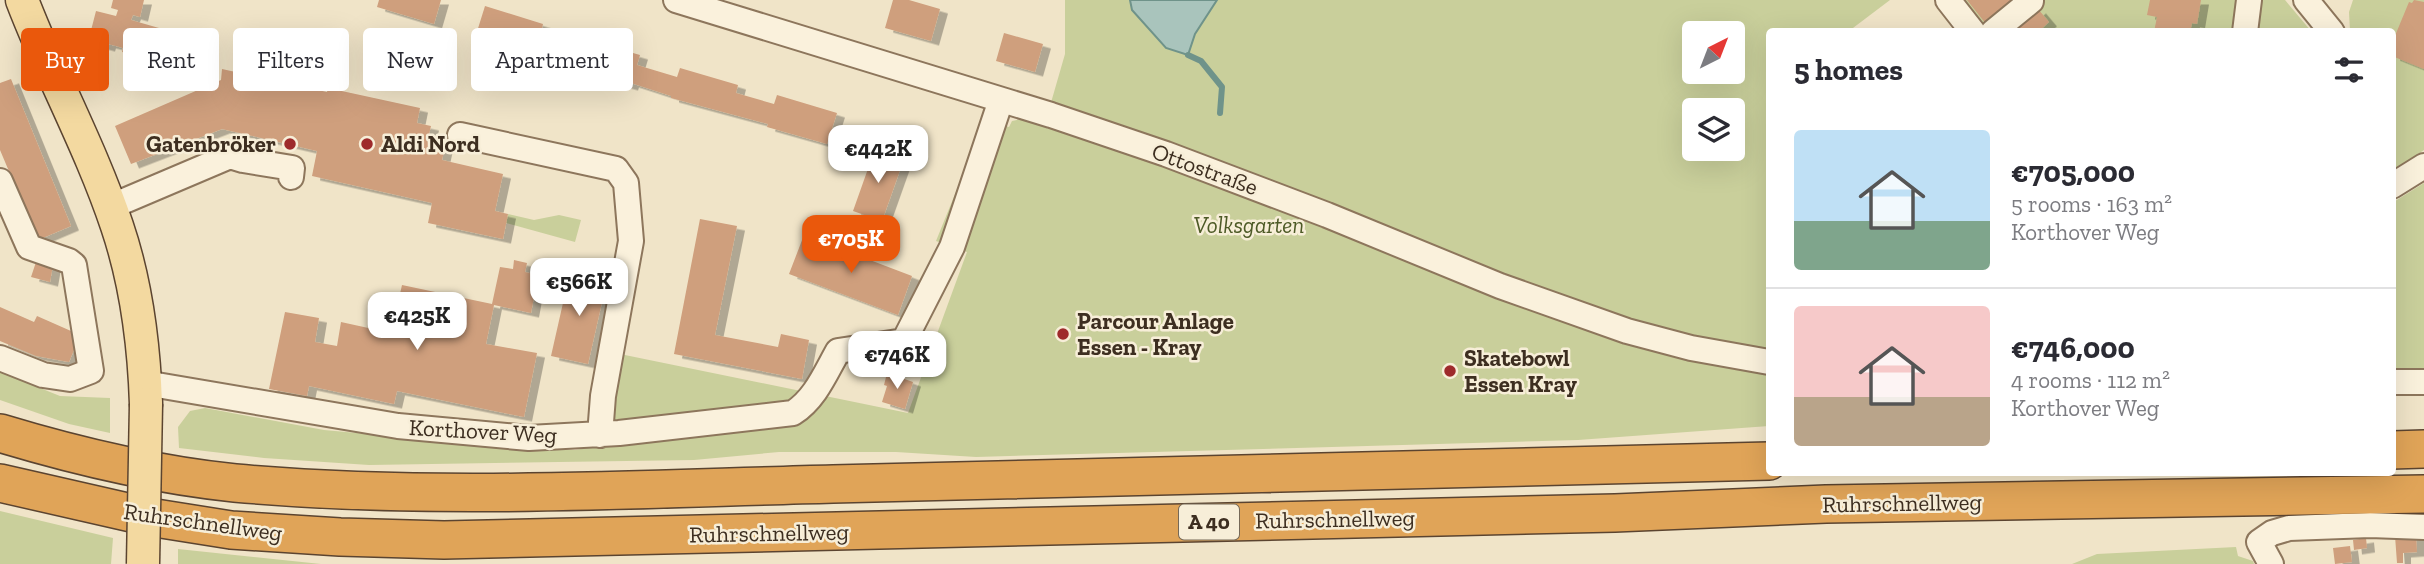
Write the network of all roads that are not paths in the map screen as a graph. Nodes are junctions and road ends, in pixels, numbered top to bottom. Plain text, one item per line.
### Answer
1 (22, 0) edge
2 (676, 0) edge
3 (1948, 0) edge
4 (2249, 0) edge
5 (2031, 1) edge
6 (2318, 4) edge
7 (1967, 28) edge
8 (1998, 28) edge
9 (2246, 28) edge
10 (2330, 28) edge
11 (1001, 100) junction
12 (460, 135) dead end
13 (2424, 166) edge
14 (291, 177) dead end
15 (0, 181) edge
16 (2396, 184) edge
17 (110, 207) junction
18 (0, 358) edge
19 (1766, 361) edge
20 (2396, 382) edge
21 (2424, 382) edge
22 (145, 393) junction
23 (0, 433) edge
24 (600, 435) junction
25 (2424, 449) edge
26 (2396, 450) edge
27 (1766, 461) edge
28 (0, 483) edge
29 (2424, 494) edge
30 (2424, 527) edge
31 (143, 564) edge
32 (2271, 564) edge

1 - 17 main road
2 - 11 street, Ottostraße
3 - 7 street
4 - 9 street
5 - 8 street
6 - 10 street
11 - 19 street, Ottostraße
11 - 24 street, Korthover Weg
12 - 24 street
13 - 16 street
14 - 17 street
15 - 18 street
17 - 22 main road
20 - 21 street
22 - 24 street, Korthover Weg
22 - 31 main road, bridge
23 - 27 highway, Ruhrschnellweg / A 40
25 - 26 highway
28 - 29 highway, Ruhrschnellweg / A 40
30 - 32 street

